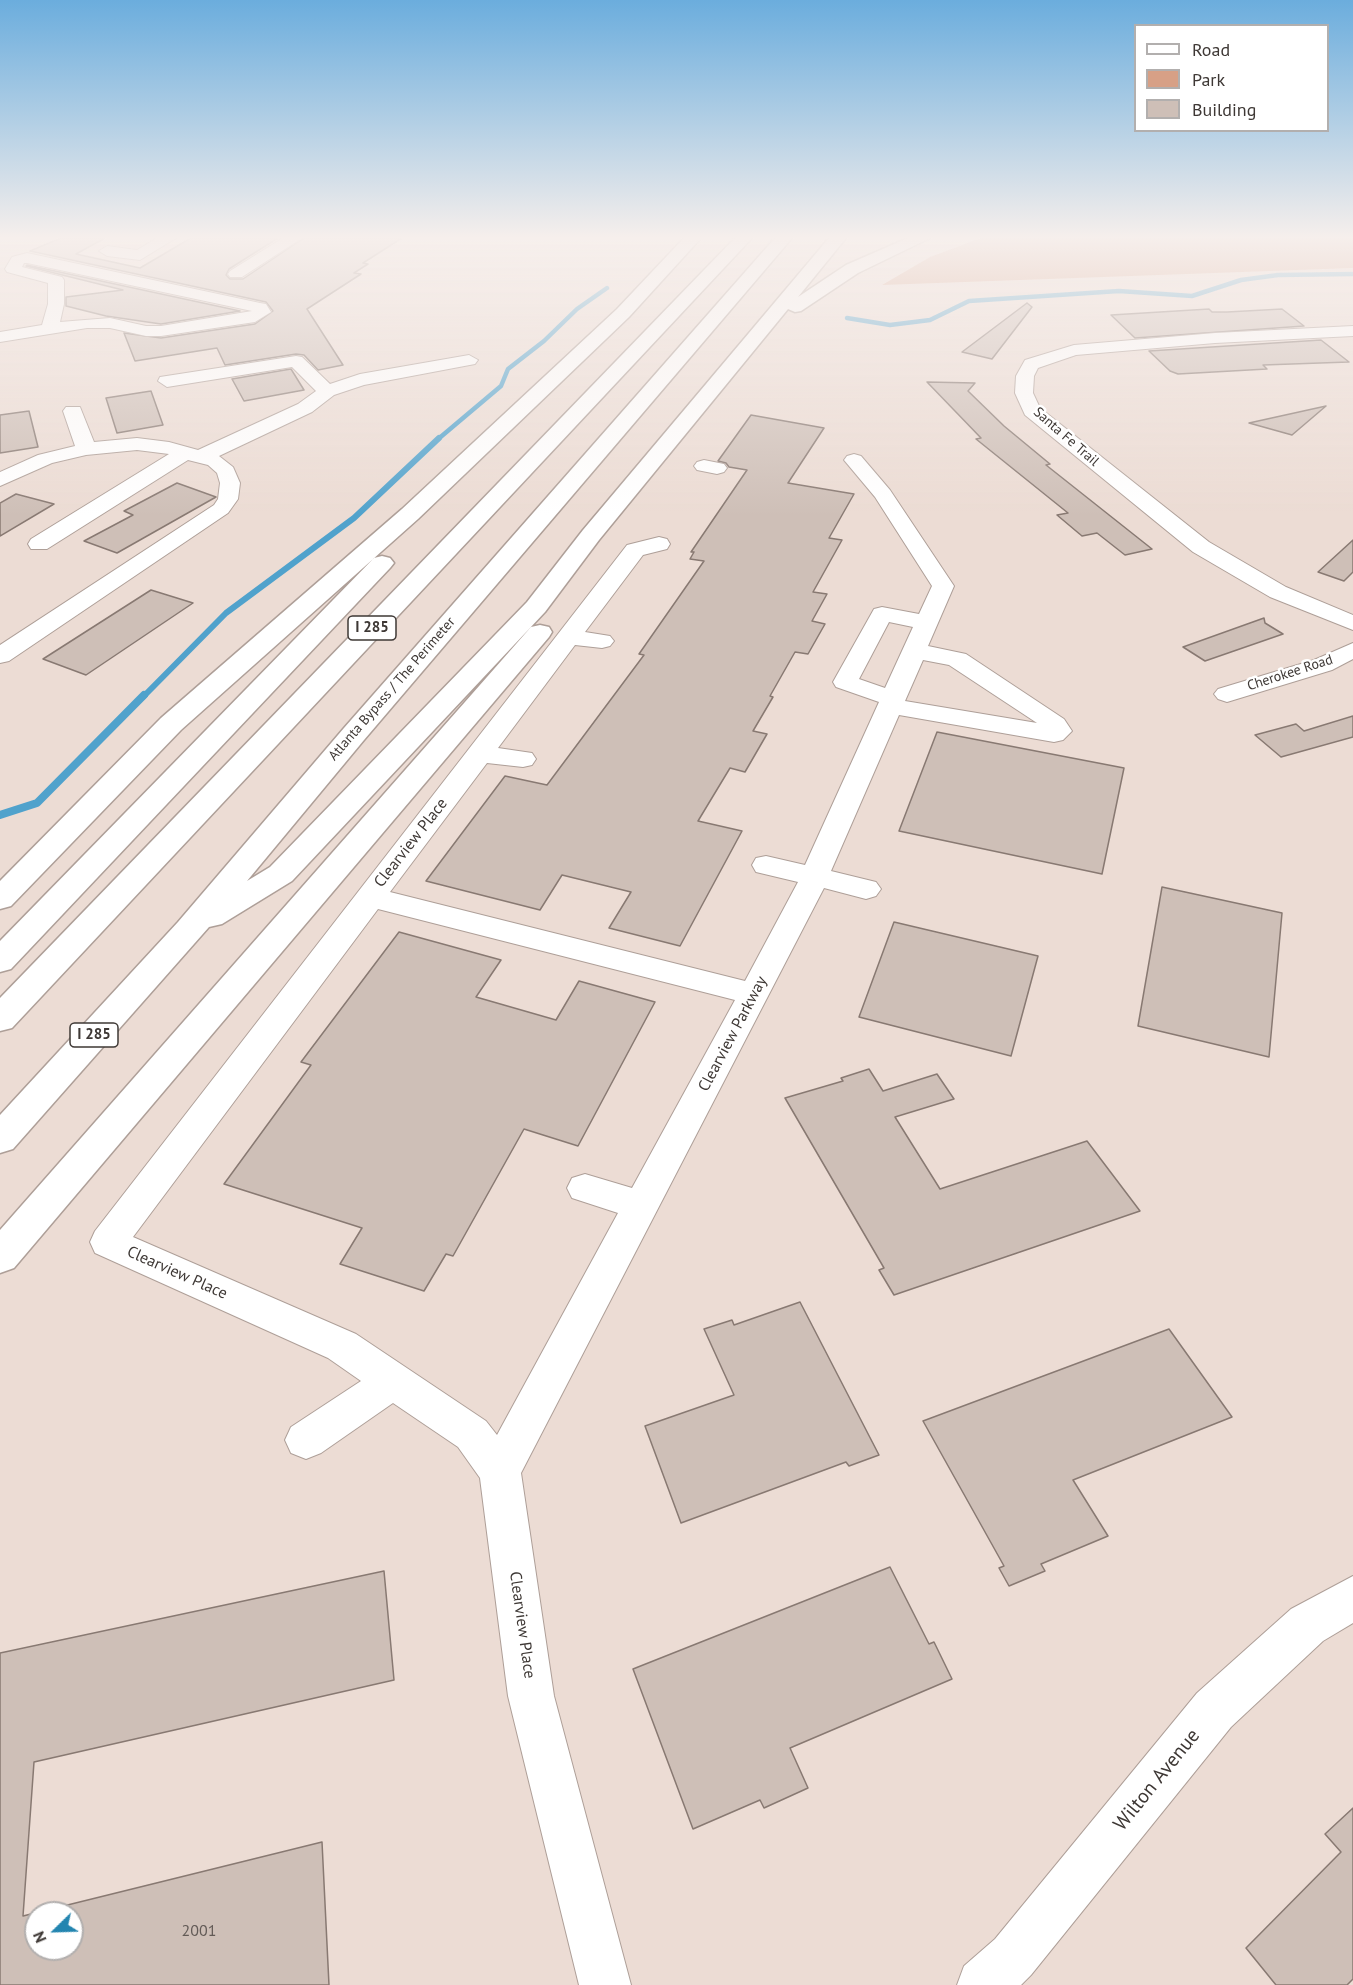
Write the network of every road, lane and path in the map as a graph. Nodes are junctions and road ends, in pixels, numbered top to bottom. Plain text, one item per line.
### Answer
1 (32, 331) edge
2 (144, 331) edge
3 (163, 331) edge
4 (604, 331) edge
5 (656, 331) edge
6 (703, 331) edge
7 (725, 331) edge
8 (761, 331) edge
9 (766, 331) edge
10 (1353, 331) edge
11 (0, 337) edge
12 (752, 342) junction
13 (469, 360) dead end
14 (167, 381) dead end
15 (548, 383) junction
16 (327, 391) junction
17 (73, 411) dead end
18 (623, 422) junction
19 (86, 449) junction
20 (191, 455) junction
21 (854, 460) dead end
22 (0, 480) edge
23 (591, 535) junction
24 (39, 544) dead end
25 (647, 547) dead end
26 (1353, 624) edge
27 (898, 648) junction
28 (1353, 650) edge
29 (0, 656) edge
30 (1227, 694) dead end
31 (892, 702) junction
32 (480, 754) junction
33 (524, 759) dead end
34 (766, 865) dead end
35 (814, 877) junction
36 (866, 889) dead end
37 (370, 897) junction
38 (0, 899) edge
39 (189, 930) junction
40 (0, 961) edge
41 (754, 994) junction
42 (0, 1019) edge
43 (0, 1139) edge
44 (585, 1188) dead end
45 (641, 1206) junction
46 (0, 1257) edge
47 (393, 1381) junction
48 (306, 1440) dead end
49 (500, 1471) junction
50 (1353, 1598) edge
51 (605, 1985) edge
52 (983, 1985) edge

1 - 11 street
2 - 3 street
4 - 15 highway
5 - 42 highway, I 285
6 - 18 highway, Atlanta Bypass / The Perimeter / I 285
7 - 18 highway
8 - 12 highway
9 - 12 highway
10 - 26 street, Santa Fe Trail
12 - 23 highway
13 - 16 street
14 - 16 street
15 - 38 highway
15 - 40 highway
16 - 20 street
17 - 19 street
18 - 39 highway, Atlanta Bypass / The Perimeter / I 285
19 - 20 street
19 - 22 street
20 - 24 street
20 - 29 street
21 - 27 street, Clearview Parkway
23 - 39 highway
23 - 46 highway
25 - 32 street, Clearview Place
27 - 31 street, Clearview Parkway
27 - 31 street
27 - 31 street
28 - 30 street, Cherokee Road
31 - 35 street, Clearview Parkway
32 - 33 street
32 - 37 street, Clearview Place
34 - 35 street
35 - 36 street
35 - 41 street, Clearview Parkway
37 - 41 street
37 - 47 street, Clearview Place
39 - 43 highway, Atlanta Bypass / The Perimeter / I 285
41 - 45 street, Clearview Parkway
44 - 45 street
45 - 49 street, Clearview Parkway
47 - 48 street
47 - 49 street, Clearview Place
49 - 51 street, Clearview Place
50 - 52 street, Wilton Avenue

